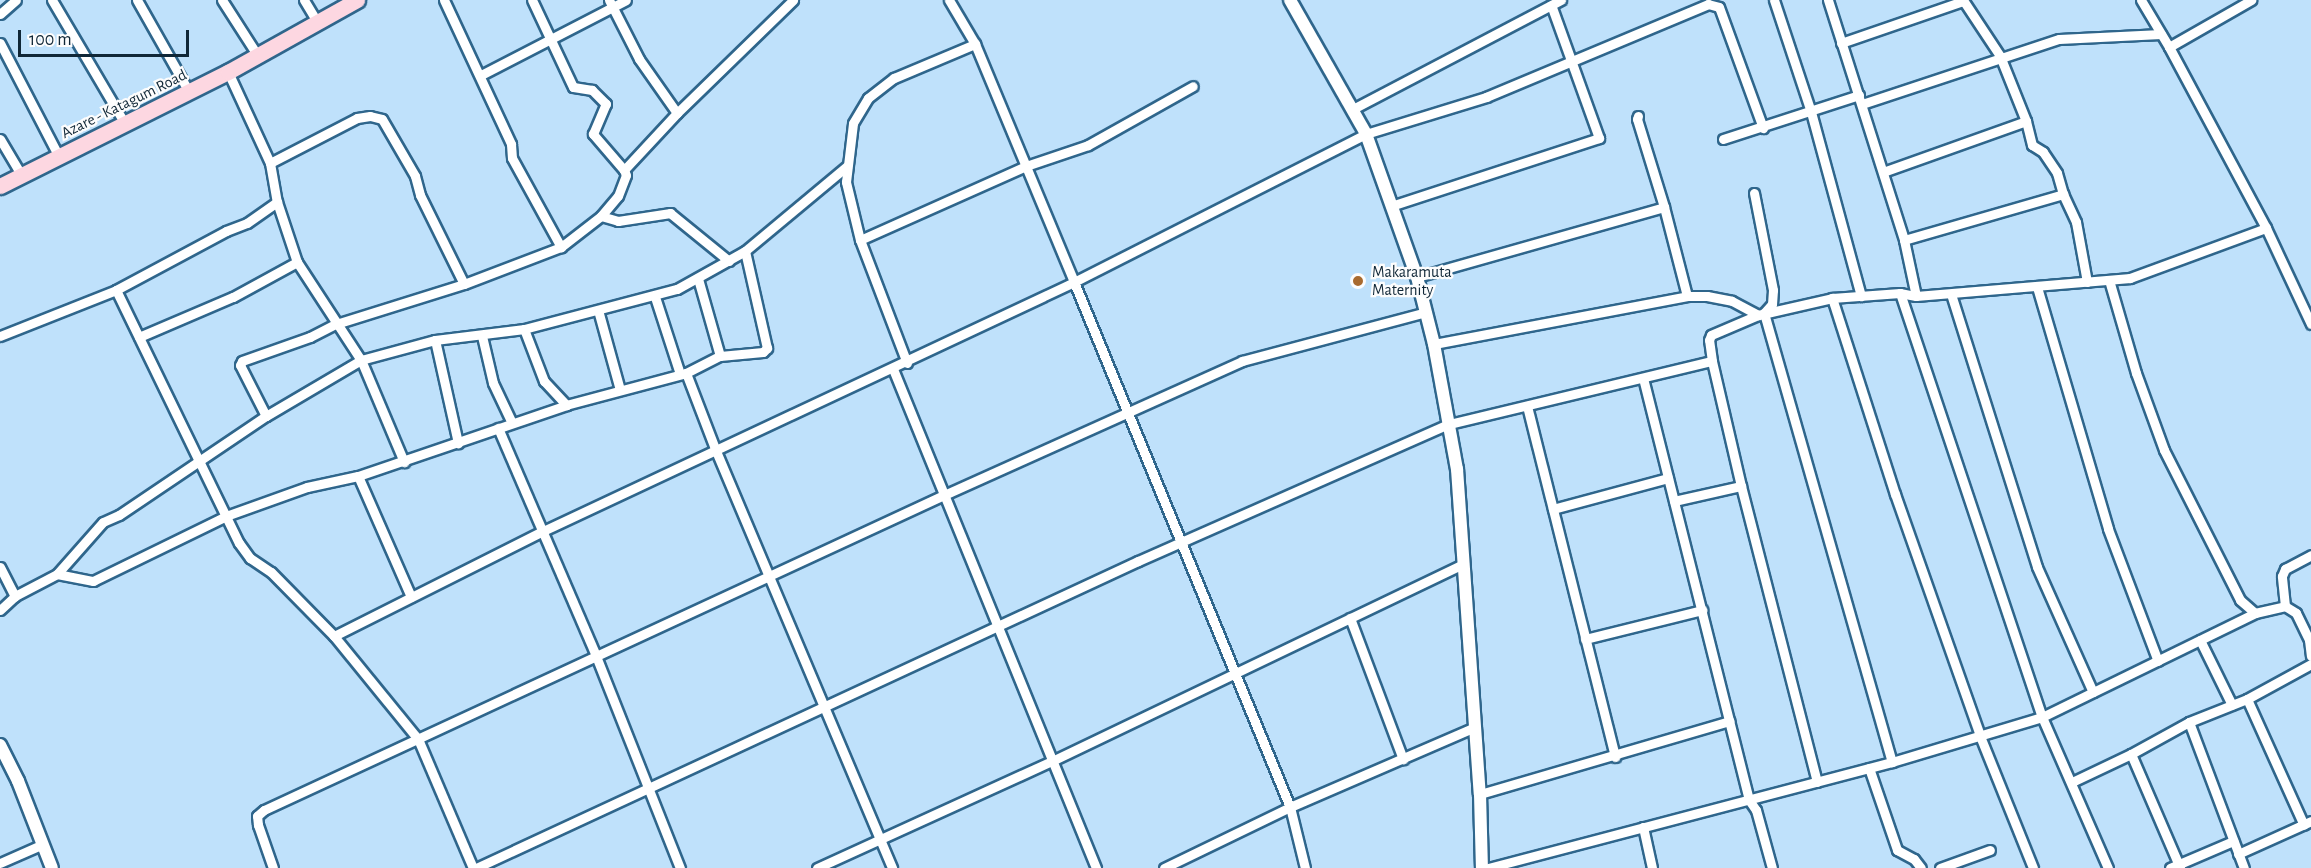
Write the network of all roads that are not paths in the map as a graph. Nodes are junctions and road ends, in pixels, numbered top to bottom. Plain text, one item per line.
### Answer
1 (16, 0) edge
2 (52, 0) edge
3 (137, 0) edge
4 (222, 0) edge
5 (304, 0) edge
6 (357, 0) edge
7 (444, 0) edge
8 (532, 0) edge
9 (626, 0) edge
10 (793, 0) edge
11 (949, 0) edge
12 (1290, 0) edge
13 (1561, 0) edge
14 (1774, 0) edge
15 (1828, 0) edge
16 (1963, 0) edge
17 (2140, 0) edge
18 (2251, 0) edge
19 (611, 3) edge
20 (1551, 5) junction
21 (0, 14) edge
22 (317, 22) junction
23 (2161, 34) junction
24 (551, 39) junction
25 (0, 43) edge
26 (1841, 43) junction
27 (975, 44) junction
28 (2169, 47) junction
29 (258, 56) junction
30 (2000, 56) junction
31 (1571, 62) junction
32 (228, 72) junction
33 (481, 75) junction
34 (1193, 86) dead end
35 (189, 92) junction
36 (1861, 100) junction
37 (1353, 109) junction
38 (1811, 112) junction
39 (677, 113) junction
40 (1638, 116) dead end
41 (2026, 121) junction
42 (125, 124) junction
43 (1763, 128) junction
44 (1366, 134) junction
45 (0, 139) edge
46 (1723, 139) dead end
47 (59, 157) junction
48 (270, 163) junction
49 (1026, 165) junction
50 (847, 166) junction
51 (624, 170) junction
52 (1883, 172) junction
53 (22, 176) junction
54 (0, 186) edge
55 (1754, 193) dead end
56 (2063, 194) junction
57 (277, 202) junction
58 (1391, 206) junction
59 (1665, 207) junction
60 (601, 216) junction
61 (2266, 228) junction
62 (860, 240) junction
63 (1904, 240) junction
64 (561, 247) junction
65 (745, 251) junction
66 (729, 261) junction
67 (297, 262) junction
68 (1417, 278) junction
69 (698, 279) junction
70 (2109, 280) junction
71 (1074, 282) junction
72 (2087, 282) junction
73 (464, 284) junction
74 (2037, 287) junction
75 (117, 290) junction
76 (1900, 293) junction
77 (1952, 294) junction
78 (1687, 296) junction
79 (1861, 296) junction
80 (1916, 296) junction
81 (655, 297) junction
82 (1832, 298) junction
83 (598, 310) junction
84 (1426, 312) junction
85 (1761, 314) junction
86 (336, 324) junction
87 (2311, 324) edge
88 (524, 328) junction
89 (0, 336) edge
90 (482, 336) junction
91 (139, 337) junction
92 (435, 340) junction
93 (1434, 344) junction
94 (720, 356) junction
95 (361, 360) junction
96 (1712, 361) junction
97 (907, 363) junction
98 (893, 369) junction
99 (683, 373) junction
100 (1643, 378) junction
101 (620, 390) junction
102 (566, 405) junction
103 (1527, 406) junction
104 (1128, 412) junction
105 (266, 416) junction
106 (512, 423) junction
107 (1449, 424) junction
108 (498, 428) junction
109 (458, 443) junction
110 (716, 451) junction
111 (199, 460) junction
112 (404, 462) junction
113 (358, 476) junction
114 (1668, 478) junction
115 (1741, 486) junction
116 (944, 495) junction
117 (1674, 501) junction
118 (1553, 509) junction
119 (226, 516) junction
120 (543, 531) junction
121 (1181, 542) junction
122 (2311, 555) edge
123 (1464, 564) junction
124 (0, 567) edge
125 (57, 574) junction
126 (769, 576) junction
127 (15, 596) junction
128 (411, 597) junction
129 (2285, 606) junction
130 (0, 610) edge
131 (1702, 610) junction
132 (2255, 613) junction
133 (1350, 618) junction
134 (998, 628) junction
135 (334, 636) junction
136 (1585, 639) junction
137 (2200, 640) junction
138 (596, 656) junction
139 (2311, 656) edge
140 (2158, 661) junction
141 (2311, 664) edge
142 (1235, 674) junction
143 (2093, 692) junction
144 (2247, 699) junction
145 (2232, 705) junction
146 (824, 708) junction
147 (2042, 717) junction
148 (1730, 721) junction
149 (2188, 722) junction
150 (1475, 727) junction
151 (1980, 736) junction
152 (418, 739) junction
153 (0, 745) edge
154 (2131, 754) junction
155 (1615, 757) junction
156 (1403, 759) junction
157 (1052, 761) junction
158 (1892, 762) junction
159 (1869, 768) junction
160 (1817, 782) junction
161 (2072, 782) junction
162 (650, 788) junction
163 (1480, 794) junction
164 (1749, 800) junction
165 (1290, 807) junction
166 (2307, 823) edge
167 (1643, 827) junction
168 (880, 840) junction
169 (2233, 841) junction
170 (43, 844) junction
171 (1990, 850) dead end
172 (2238, 854) junction
173 (0, 862) edge
174 (2176, 867) edge
175 (52, 868) edge
176 (273, 868) edge
177 (475, 868) edge
178 (680, 868) edge
179 (817, 868) edge
180 (892, 868) edge
181 (1096, 868) edge
182 (1164, 868) edge
183 (1305, 868) edge
184 (1482, 868) edge
185 (1488, 868) edge
186 (1652, 868) edge
187 (1772, 868) edge
188 (1921, 868) edge
189 (1940, 868) edge
190 (2033, 868) edge
191 (2108, 868) edge
192 (2244, 868) edge

1 - 21 street
2 - 42 street
3 - 35 street
4 - 29 street
5 - 22 street
6 - 22 main road, Azare - Katagum Road
7 - 33 street
8 - 24 street
9 - 19 street
10 - 39 street
11 - 27 street
12 - 37 street
13 - 20 street
14 - 38 street
15 - 26 street
16 - 26 street
16 - 30 street
17 - 23 street
18 - 28 street
19 - 24 street
19 - 39 street
20 - 31 street
20 - 37 street
22 - 29 main road, Azare - Katagum Road
23 - 28 street
23 - 30 street
24 - 33 street
24 - 51 street
25 - 47 street
26 - 36 street
27 - 49 street
27 - 50 street
28 - 61 street
29 - 32 main road, Azare - Katagum Road
30 - 36 street
30 - 41 street
31 - 43 street
31 - 44 street
31 - 58 street
32 - 35 main road, Azare - Katagum Road
32 - 48 street
33 - 64 street
34 - 49 street
35 - 42 main road, Azare - Katagum Road
36 - 38 street
36 - 52 street
37 - 44 street
38 - 43 street
38 - 79 street
39 - 51 street
40 - 59 street
41 - 52 street
41 - 56 street
42 - 47 main road, Azare - Katagum Road
43 - 46 street
44 - 58 street
44 - 71 street
45 - 53 street
47 - 53 main road, Azare - Katagum Road
48 - 57 street
48 - 73 street
49 - 62 street
49 - 71 street
50 - 62 street
50 - 65 street
51 - 60 street
52 - 63 street
53 - 54 main road, Azare - Katagum Road
55 - 85 street
56 - 63 street
56 - 72 street
57 - 67 street
57 - 75 street
58 - 68 street
59 - 68 street
59 - 78 street
60 - 64 street
60 - 66 street
61 - 70 street
61 - 87 street
62 - 97 street
63 - 80 street
64 - 73 street
65 - 66 street
65 - 94 street
66 - 69 street
67 - 86 street
67 - 91 street
68 - 84 street
69 - 81 street
69 - 94 street
70 - 72 street
70 - 132 street
71 - 97 street
71 - 104 street
72 - 74 street
73 - 86 street
74 - 77 street
74 - 140 street
75 - 89 street
75 - 91 street
76 - 79 street
76 - 80 street
76 - 147 street
77 - 80 street
77 - 143 street
78 - 85 street
78 - 93 street
79 - 82 street
81 - 83 street
81 - 99 street
82 - 85 street
82 - 151 street
83 - 88 street
83 - 101 street
84 - 93 street
84 - 104 street
85 - 96 street
85 - 158 street
86 - 95 street
86 - 105 street
88 - 90 street
88 - 102 street
90 - 92 street
90 - 106 street
91 - 111 street
92 - 95 street
92 - 109 street
93 - 107 street
94 - 99 street
95 - 105 street
95 - 112 street
96 - 100 street
96 - 115 street
97 - 98 street
98 - 110 street
98 - 116 street
99 - 101 street
99 - 110 street
100 - 103 street
100 - 114 street
101 - 102 street
102 - 106 street
103 - 107 street
103 - 118 street
104 - 116 street
104 - 121 street
105 - 111 street
106 - 108 street
107 - 121 street
107 - 123 street
108 - 109 street
108 - 120 street
109 - 112 street
110 - 120 street
110 - 126 street
111 - 119 street
111 - 125 street
112 - 113 street
113 - 119 street
113 - 128 street
114 - 117 street
114 - 118 street
115 - 117 street
115 - 160 street
116 - 126 street
116 - 134 street
117 - 131 street
118 - 136 street
119 - 125 street
119 - 135 street
120 - 128 street
120 - 138 street
121 - 134 street
121 - 142 street
122 - 129 street
123 - 133 street
123 - 150 street
124 - 127 street
125 - 127 street
126 - 138 street
126 - 146 street
127 - 130 street
128 - 135 street
129 - 132 street
129 - 139 street
131 - 136 street
131 - 148 street
132 - 137 street
133 - 142 street
133 - 156 street
134 - 146 street
134 - 157 street
135 - 152 street
136 - 155 street
137 - 140 street
137 - 145 street
138 - 152 street
138 - 162 street
140 - 143 street
141 - 144 street
142 - 157 street
142 - 165 street
143 - 147 street
144 - 145 street
144 - 166 street
145 - 149 street
146 - 162 street
146 - 168 street
147 - 151 street
147 - 161 street
148 - 155 street
148 - 164 street
149 - 154 street
149 - 169 street
150 - 156 street
150 - 163 street
151 - 158 street
151 - 190 street
152 - 176 street
152 - 177 street
153 - 170 street
154 - 161 street
154 - 174 street
155 - 163 street
156 - 165 street
157 - 168 street
157 - 181 street
158 - 159 street
159 - 160 street
159 - 188 street
160 - 164 street
161 - 191 street
162 - 177 street
162 - 178 street
163 - 184 street
164 - 167 street
164 - 187 street
165 - 182 street
165 - 183 street
166 - 172 street
167 - 185 street
167 - 186 street
168 - 179 street
168 - 180 street
169 - 172 street
169 - 174 street
170 - 173 street
170 - 175 street
171 - 189 street
172 - 192 street

